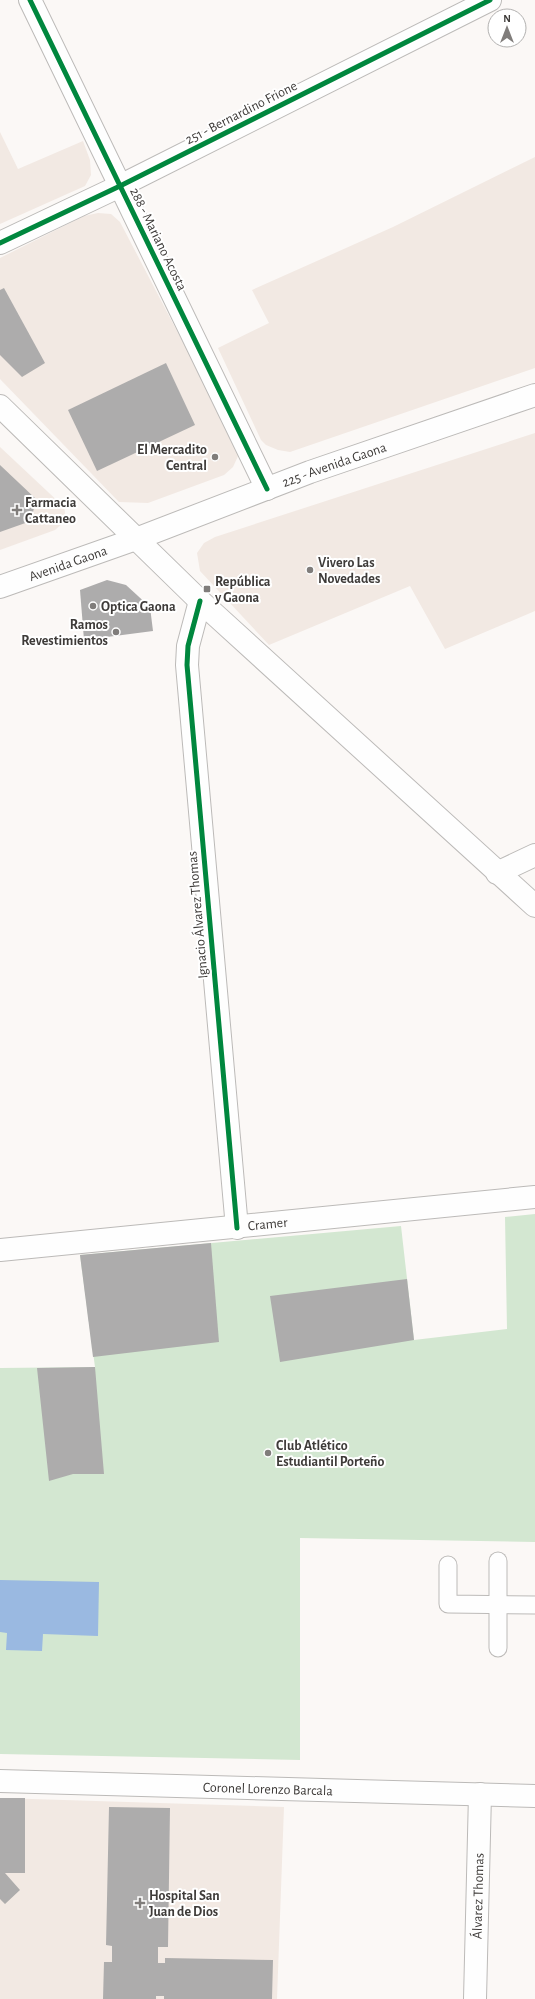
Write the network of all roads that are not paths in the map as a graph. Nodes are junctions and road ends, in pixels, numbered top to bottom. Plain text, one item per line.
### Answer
1 (30, 0) edge
2 (490, 0) edge
3 (120, 186) junction
4 (0, 242) edge
5 (535, 395) edge
6 (0, 406) edge
7 (267, 489) junction
8 (136, 539) junction
9 (0, 586) edge
10 (200, 601) junction
11 (535, 855) edge
12 (498, 873) junction
13 (535, 906) edge
14 (535, 1197) edge
15 (237, 1228) junction
16 (0, 1250) edge
17 (498, 1561) dead end
18 (448, 1565) dead end
19 (498, 1604) junction
20 (535, 1605) edge
21 (498, 1648) dead end
22 (0, 1781) edge
23 (480, 1794) junction
24 (535, 1796) edge
25 (475, 1999) edge

1 - 3 street, 288 - Mariano Acosta
2 - 3 street, 251 - Bernardino Frione
3 - 4 street, 251 - Bernardino Frione
3 - 7 street, 288 - Mariano Acosta
5 - 7 street, 225 - Avenida Gaona
6 - 8 street
7 - 8 street, 225 - Avenida Gaona
8 - 9 street, Avenida Gaona
8 - 10 street
10 - 12 street
10 - 15 street, Ignacio Álvarez Thomas
11 - 12 street
12 - 13 street
14 - 15 street, Cramer
15 - 16 street, Cramer
17 - 19 lane
18 - 19 lane
19 - 20 lane
19 - 21 lane
22 - 23 street, Coronel Lorenzo Barcala
23 - 24 street, Coronel Lorenzo Barcala
23 - 25 street, Álvarez Thomas

